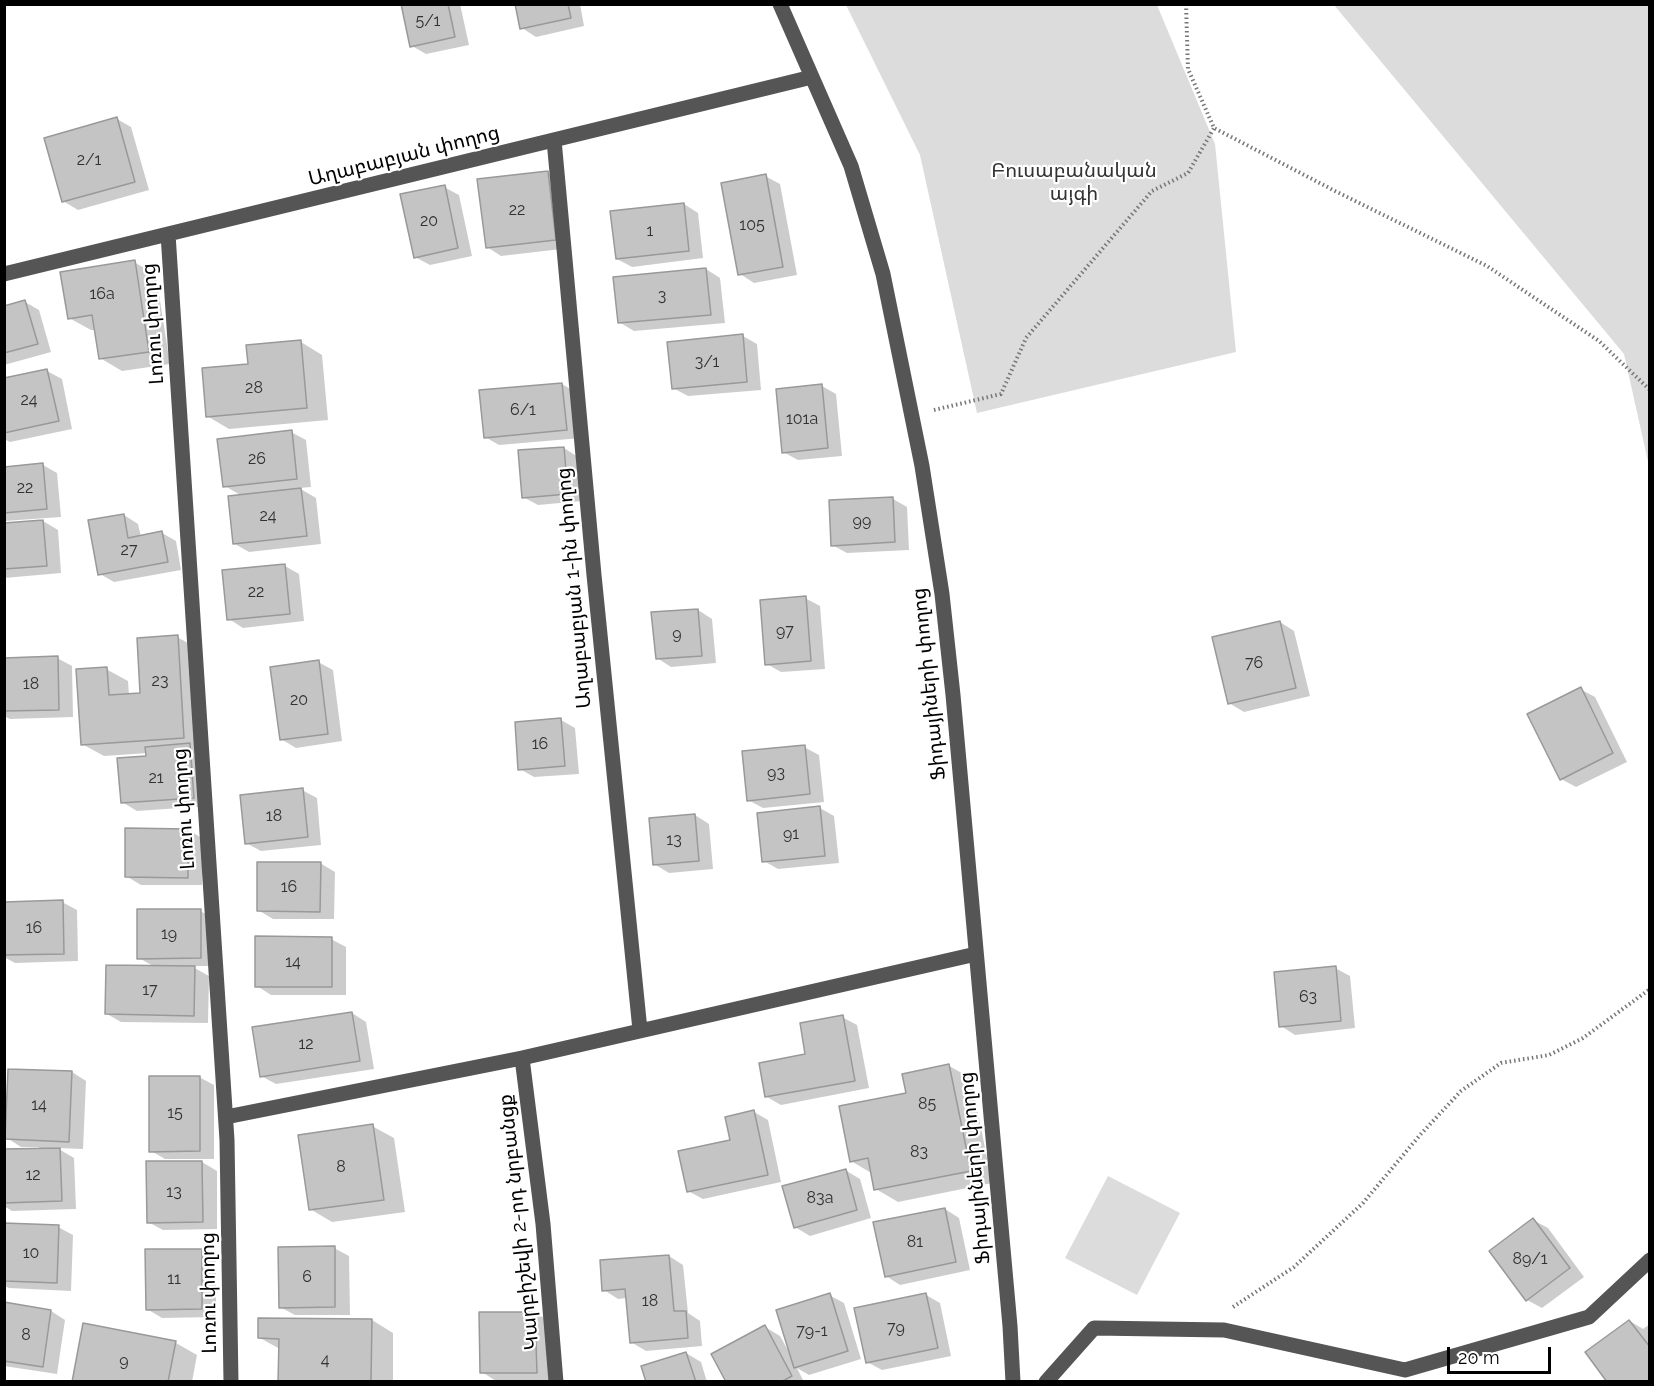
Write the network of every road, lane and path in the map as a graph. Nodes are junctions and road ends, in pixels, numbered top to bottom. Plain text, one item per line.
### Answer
1 (780, 4) edge
2 (1186, 4) edge
3 (812, 77) junction
4 (1214, 128) junction
5 (555, 140) junction
6 (168, 234) junction
7 (4, 274) edge
8 (1650, 390) edge
9 (912, 416) junction
10 (976, 954) junction
11 (1650, 989) edge
12 (640, 1030) junction
13 (522, 1058) junction
14 (226, 1117) junction
15 (1650, 1260) edge
16 (1198, 1330) junction
17 (231, 1382) edge
18 (556, 1382) edge
19 (1013, 1382) edge
20 (1046, 1382) edge

1 - 3 street, Ֆիդայիների փողոց
2 - 4 path
3 - 5 street, Աղաբաբյան փողոց
3 - 9 street, Ֆիդայիների փողոց
4 - 8 path
4 - 9 path
5 - 6 street, Աղաբաբյան փողոց
5 - 12 street, Աղաբաբյան 1-ին փողոց
6 - 7 street, Աղաբաբյան փողոց
6 - 14 street, Լոռու փողոց
9 - 10 street, Ֆիդայիների փողոց
10 - 12 street
10 - 19 street, Ֆիդայիների փողոց
11 - 16 path
12 - 13 street
13 - 14 street
13 - 18 street, Կարբիշեվի 2-րդ նրբանցք
14 - 17 street, Լոռու փողոց
15 - 16 street
16 - 20 street

